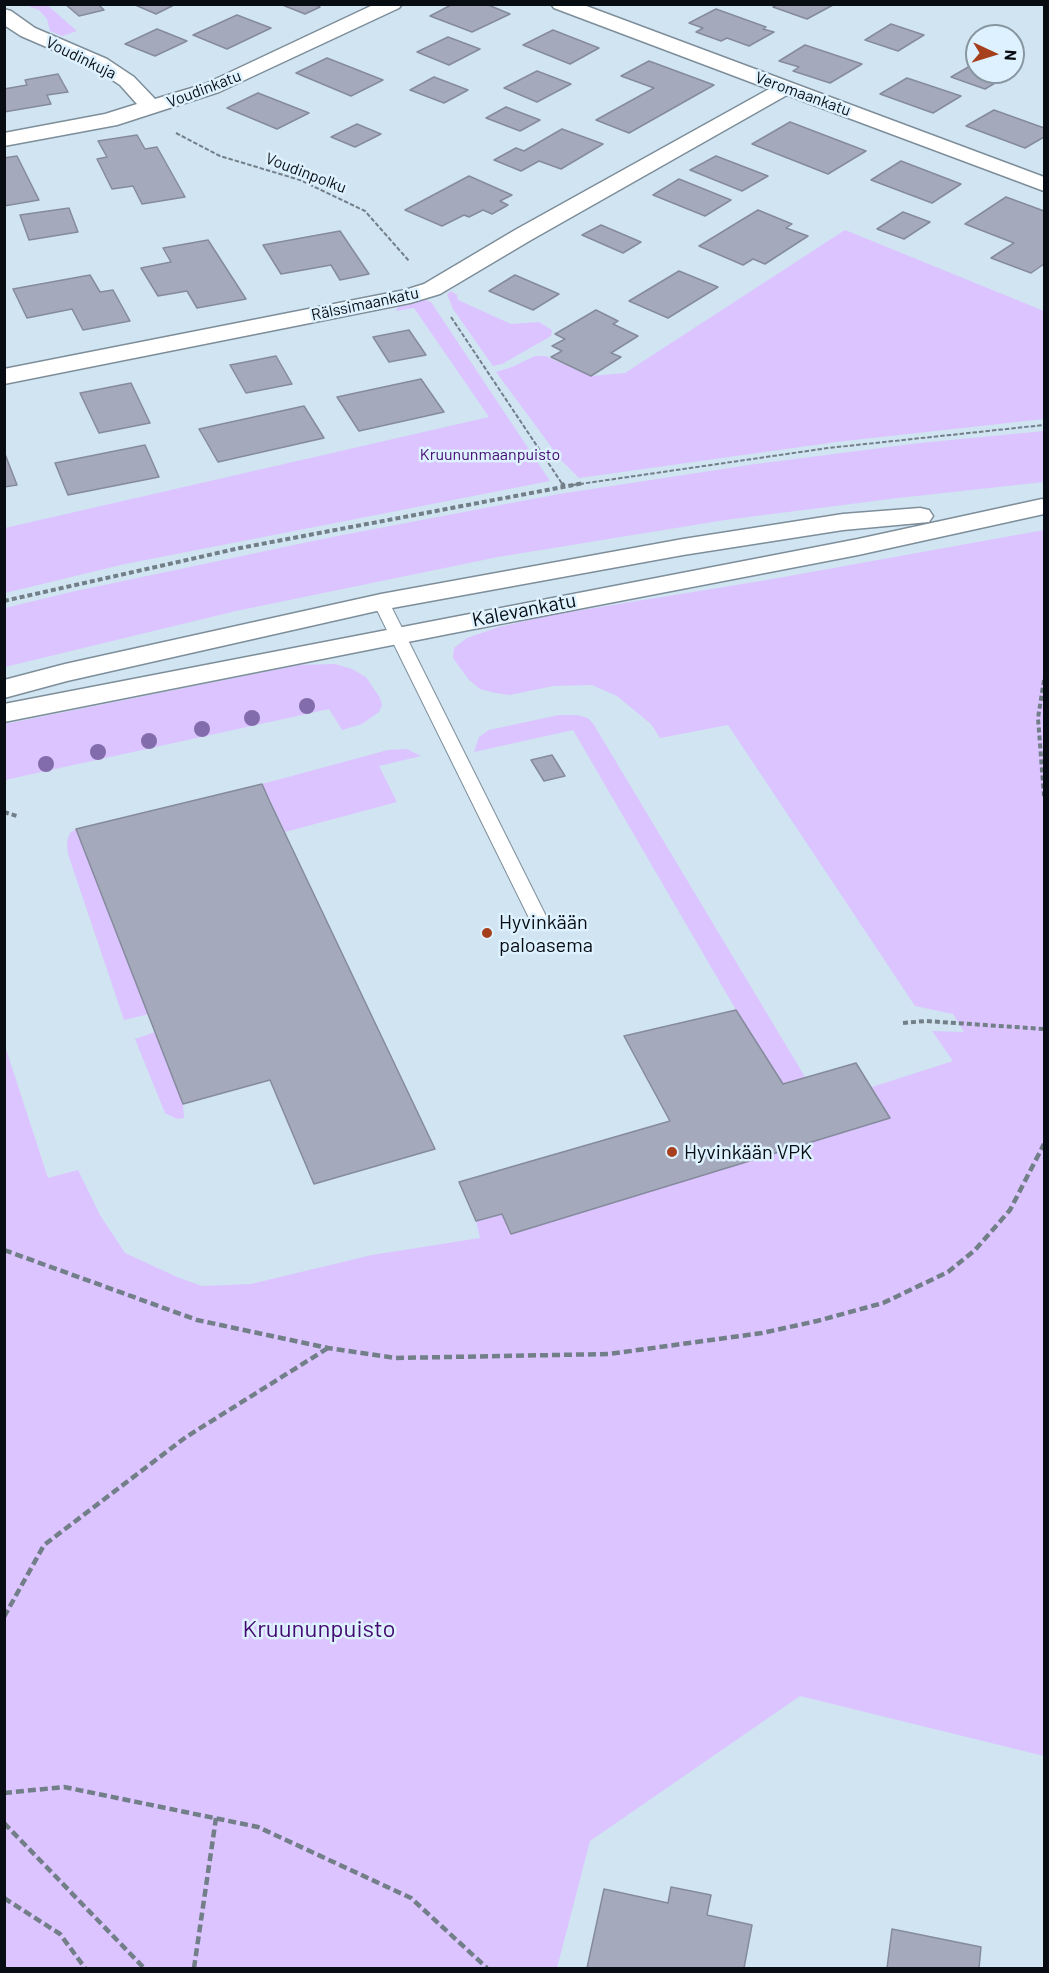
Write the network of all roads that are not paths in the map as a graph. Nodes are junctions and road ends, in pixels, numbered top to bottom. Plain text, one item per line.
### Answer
1 (392, 4) edge
2 (561, 4) edge
3 (4, 15) edge
4 (785, 88) junction
5 (152, 108) junction
6 (4, 140) edge
7 (1044, 184) edge
8 (4, 377) edge
9 (1043, 507) edge
10 (381, 602) junction
11 (397, 635) junction
12 (4, 689) edge
13 (4, 713) edge
14 (539, 920) dead end

1 - 5 street, Voudinkatu
2 - 4 street, Veromaankatu
3 - 5 street, Voudinkuja
4 - 7 street, Veromaankatu
4 - 8 street, Rälssimaankatu
5 - 6 street, Voudinkatu
9 - 10 street, Kalevankatu
9 - 11 street, Kalevankatu
10 - 11 lane
10 - 12 street, Kalevankatu
11 - 13 street, Kalevankatu
11 - 14 lane

